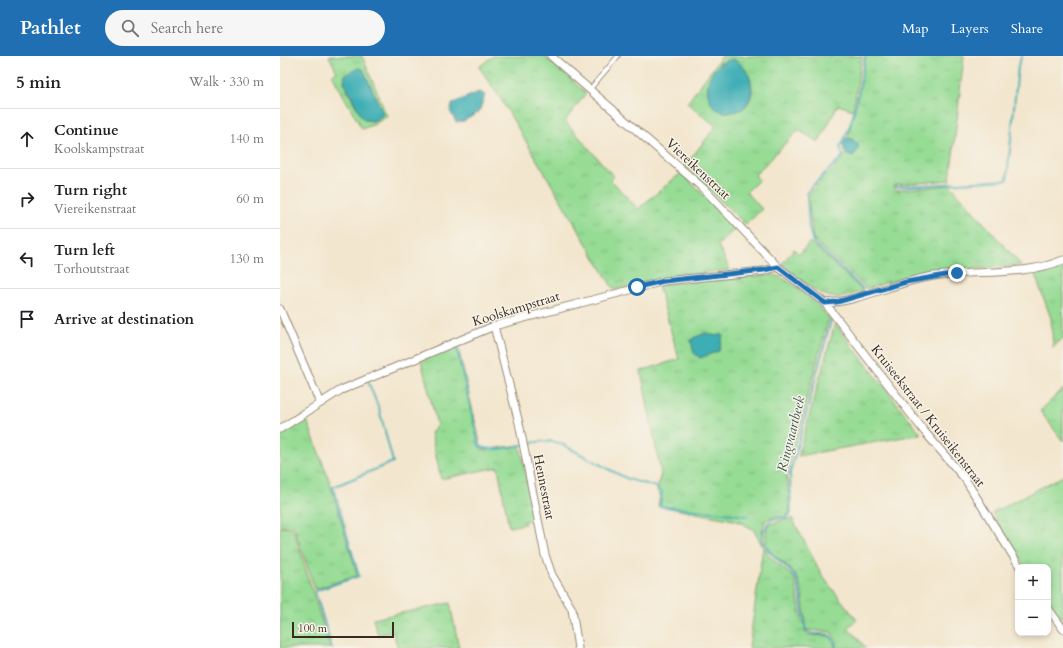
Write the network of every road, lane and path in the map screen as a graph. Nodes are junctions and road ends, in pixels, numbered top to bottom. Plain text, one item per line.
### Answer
1 (551, 56) edge
2 (618, 56) edge
3 (590, 89) junction
4 (1063, 260) edge
5 (778, 267) junction
6 (825, 303) junction
7 (280, 309) edge
8 (494, 326) junction
9 (320, 403) junction
10 (280, 429) edge
11 (1018, 564) edge
12 (1051, 612) edge
13 (1063, 629) edge
14 (578, 648) edge

1 - 3 street, Viereikenstraat
2 - 3 lane
3 - 5 street, Viereikenstraat
4 - 6 street
5 - 6 street, Viereikenstraat
5 - 8 street, Koolskampstraat
6 - 11 street, Kruiseekstraat / Kruiseikenstraat
7 - 9 street
8 - 9 street, Koolskampstraat
8 - 14 street, Hennestraat
9 - 10 street, Koolskampstraat
12 - 13 street

